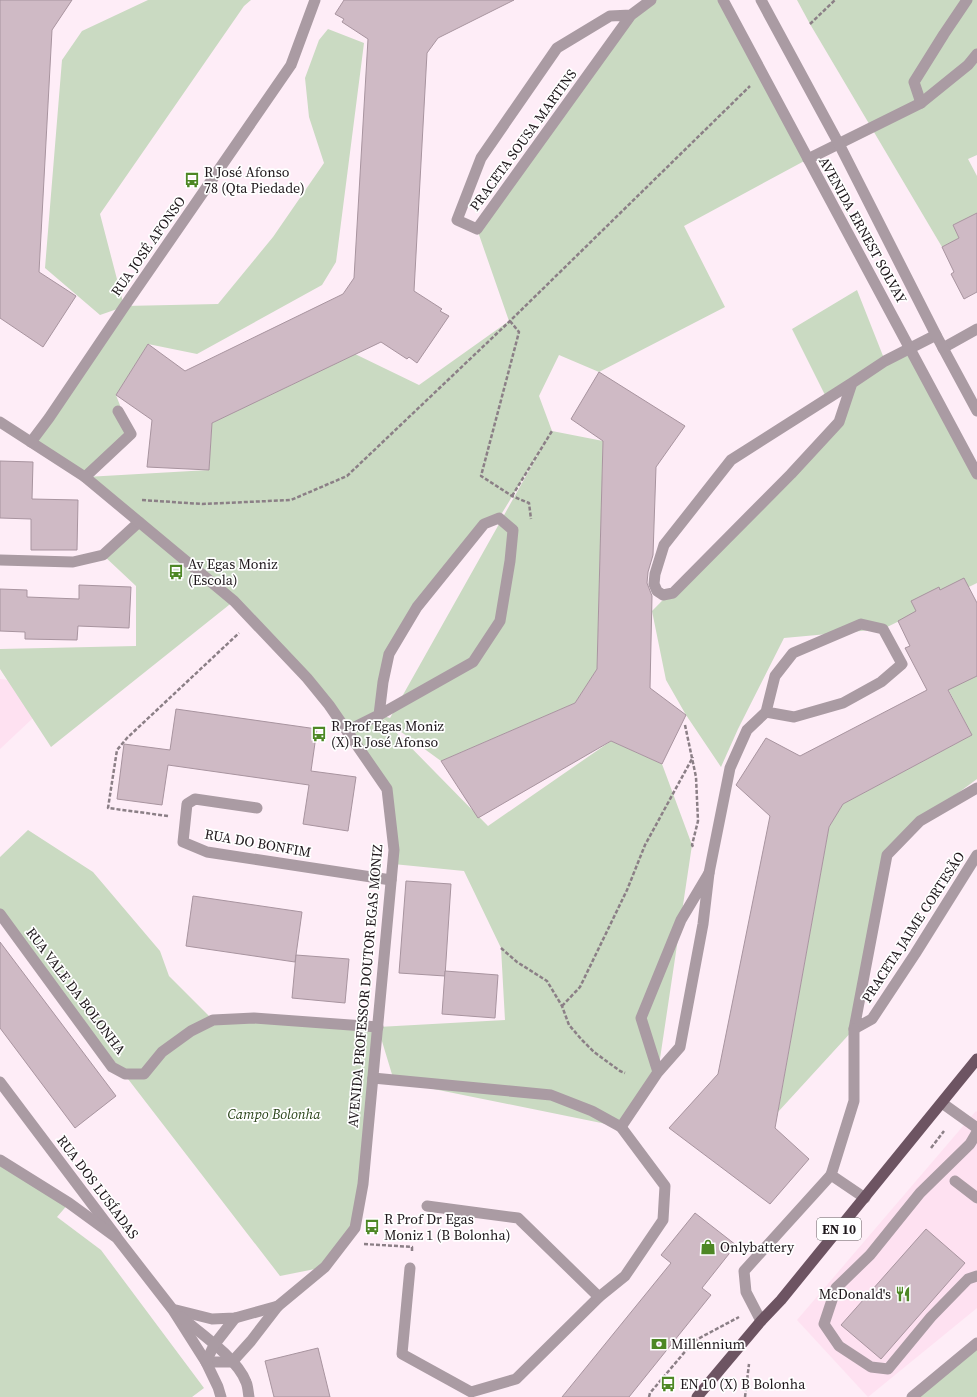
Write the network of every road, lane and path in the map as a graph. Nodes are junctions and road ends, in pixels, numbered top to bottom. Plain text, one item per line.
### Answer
1 (315, 0) edge
2 (651, 0) edge
3 (723, 0) edge
4 (761, 0) edge
5 (835, 0) edge
6 (967, 0) edge
7 (631, 15) junction
8 (810, 24) dead end
9 (977, 54) edge
10 (762, 74) junction
11 (921, 103) junction
12 (839, 144) junction
13 (808, 159) junction
14 (510, 321) junction
15 (977, 329) edge
16 (936, 335) junction
17 (911, 348) junction
18 (943, 348) junction
19 (852, 383) junction
20 (977, 410) edge
21 (118, 411) dead end
22 (0, 422) edge
23 (552, 431) dead end
24 (30, 442) junction
25 (977, 474) edge
26 (85, 477) junction
27 (512, 496) junction
28 (140, 500) dead end
29 (531, 519) dead end
30 (139, 522) junction
31 (0, 560) edge
32 (251, 618) junction
33 (766, 712) junction
34 (380, 715) junction
35 (685, 725) dead end
36 (346, 731) junction
37 (693, 757) junction
38 (977, 788) edge
39 (257, 808) dead end
40 (186, 818) junction
41 (977, 855) edge
42 (709, 873) junction
43 (391, 880) junction
44 (0, 914) edge
45 (501, 948) dead end
46 (562, 1006) junction
47 (378, 1026) junction
48 (854, 1029) junction
49 (977, 1059) edge
50 (658, 1072) junction
51 (625, 1073) dead end
52 (373, 1078) junction
53 (0, 1082) edge
54 (942, 1103) junction
55 (621, 1127) junction
56 (977, 1128) edge
57 (977, 1132) edge
58 (0, 1160) edge
59 (831, 1175) junction
60 (956, 1181) dead end
61 (865, 1198) junction
62 (977, 1198) edge
63 (427, 1206) dead end
64 (117, 1238) junction
65 (343, 1243) junction
66 (410, 1268) joint
67 (977, 1276) edge
68 (599, 1297) junction
69 (278, 1306) junction
70 (173, 1310) junction
71 (742, 1316) dead end
72 (235, 1318) junction
73 (761, 1321) junction
74 (977, 1343) edge
75 (214, 1345) junction
76 (206, 1362) junction
77 (232, 1362) junction
78 (221, 1397) edge
79 (249, 1397) edge
80 (649, 1397) edge
81 (697, 1397) edge
82 (912, 1397) edge

1 - 24 street, RUA JOSÉ AFONSO
2 - 7 street, PRACETA SOUSA MARTINS
3 - 10 street, AVENIDA ERNEST SOLVAY
4 - 12 street, AVENIDA ERNEST SOLVAY
5 - 8 path
6 - 11 street
7 - 7 street, PRACETA SOUSA MARTINS
9 - 11 street
10 - 13 street, AVENIDA ERNEST SOLVAY
10 - 14 path
11 - 12 street
12 - 13 street
12 - 16 street, AVENIDA ERNEST SOLVAY
13 - 17 street, AVENIDA ERNEST SOLVAY
14 - 27 path
14 - 28 path
15 - 18 street
16 - 17 street
16 - 18 street, AVENIDA ERNEST SOLVAY
17 - 19 street
17 - 25 street, AVENIDA ERNEST SOLVAY
18 - 20 street, AVENIDA ERNEST SOLVAY
19 - 19 street
21 - 26 street
22 - 24 street, AVENIDA PROFESSOR DOUTOR EGAS MONIZ
23 - 27 path
24 - 26 street, AVENIDA PROFESSOR DOUTOR EGAS MONIZ
26 - 30 street, AVENIDA PROFESSOR DOUTOR EGAS MONIZ
27 - 29 path
30 - 31 street
30 - 32 street, AVENIDA PROFESSOR DOUTOR EGAS MONIZ
32 - 36 street, AVENIDA PROFESSOR DOUTOR EGAS MONIZ
32 - 40 path
33 - 33 street
33 - 42 street
34 - 34 street
34 - 36 street
35 - 37 path
36 - 43 street, AVENIDA PROFESSOR DOUTOR EGAS MONIZ
37 - 42 path
37 - 46 path
38 - 48 street, PRACETA JAIME CORTESÃO
39 - 40 street, RUA DO BONFIM
40 - 43 street, RUA DO BONFIM
41 - 48 street, PRACETA JAIME CORTESÃO
42 - 50 street
42 - 50 street
43 - 47 street, AVENIDA PROFESSOR DOUTOR EGAS MONIZ
44 - 47 street, RUA VALE DA BOLONHA
45 - 46 path
46 - 51 path
47 - 52 street, AVENIDA PROFESSOR DOUTOR EGAS MONIZ
48 - 59 street, PRACETA JAIME CORTESÃO
49 - 54 main road, EN 10
50 - 55 street
52 - 55 street
52 - 65 street, AVENIDA PROFESSOR DOUTOR EGAS MONIZ
53 - 64 street, RUA DOS LUSÍADAS
54 - 56 street
54 - 61 main road, EN 10
55 - 68 street
57 - 67 street
58 - 64 street
59 - 61 street
59 - 73 street
60 - 62 street
61 - 73 main road, EN 10
63 - 68 street
64 - 70 street, RUA DOS LUSÍADAS
65 - 66 path
65 - 69 street, AVENIDA PROFESSOR DOUTOR EGAS MONIZ
66 - 68 street
69 - 72 street, AVENIDA PROFESSOR DOUTOR EGAS MONIZ
69 - 77 street, AVENIDA PROFESSOR DOUTOR EGAS MONIZ
70 - 72 street, AVENIDA PROFESSOR DOUTOR EGAS MONIZ
70 - 75 street, RUA DOS LUSÍADAS
70 - 76 street, RUA DOS LUSÍADAS
71 - 80 path
72 - 75 street
73 - 81 main road, EN 10
74 - 82 street
75 - 76 street
75 - 77 street, RUA DOS LUSÍADAS
76 - 77 street
76 - 78 street, RUA DOS LUSÍADAS
77 - 79 street, RUA DOS LUSÍADAS

